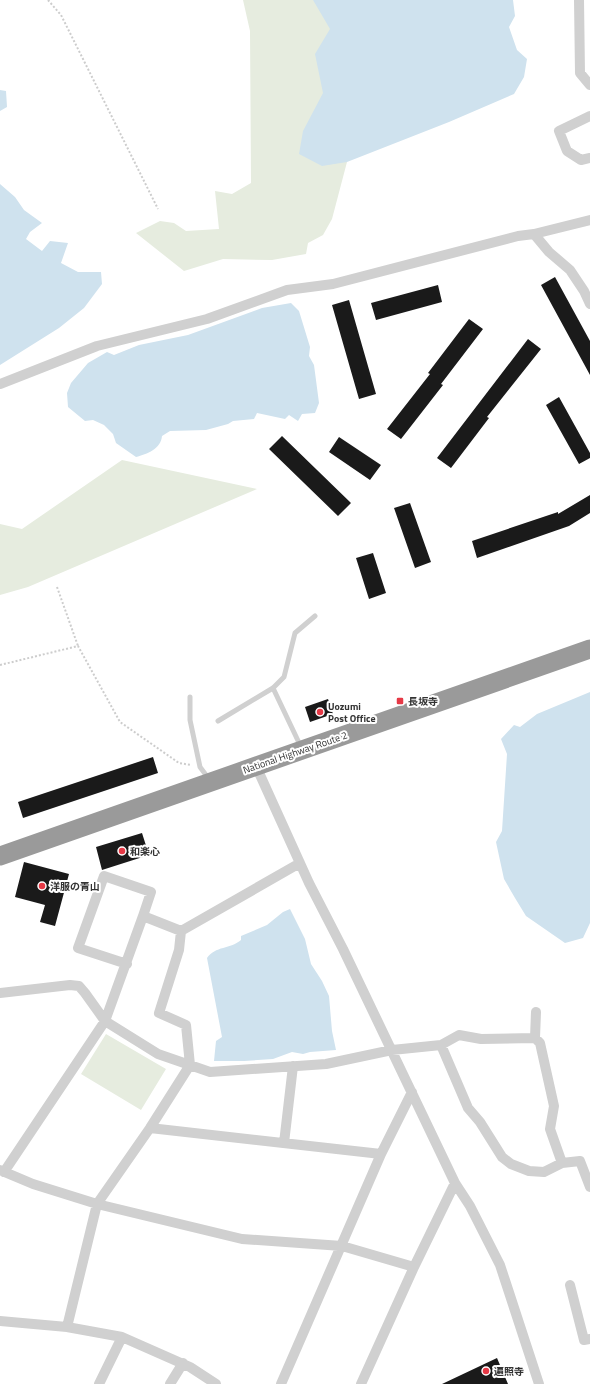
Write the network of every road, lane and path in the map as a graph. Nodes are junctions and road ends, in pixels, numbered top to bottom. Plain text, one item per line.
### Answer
1 (48, 0) edge
2 (579, 0) edge
3 (590, 85) edge
4 (590, 116) edge
5 (590, 158) edge
6 (158, 209) dead end
7 (590, 220) edge
8 (534, 234) junction
9 (590, 304) edge
10 (0, 384) edge
11 (57, 587) dead end
12 (314, 616) dead end
13 (78, 646) junction
14 (590, 649) edge
15 (0, 665) edge
16 (273, 688) junction
17 (190, 697) dead end
18 (218, 721) dead end
19 (302, 750) junction
20 (256, 766) junction
21 (206, 774) junction
22 (0, 856) edge
23 (300, 863) junction
24 (143, 916) junction
25 (181, 931) junction
26 (127, 964) junction
27 (0, 993) edge
28 (536, 1012) dead end
29 (106, 1021) junction
30 (535, 1038) junction
31 (441, 1045) junction
32 (392, 1050) junction
33 (190, 1065) junction
34 (293, 1066) junction
35 (412, 1092) junction
36 (150, 1128) junction
37 (284, 1143) junction
38 (381, 1154) junction
39 (562, 1163) junction
40 (2, 1171) edge
41 (455, 1183) junction
42 (590, 1187) edge
43 (97, 1204) junction
44 (342, 1246) junction
45 (414, 1267) junction
46 (570, 1285) dead end
47 (0, 1321) edge
48 (67, 1327) junction
49 (122, 1337) junction
50 (590, 1338) edge
51 (183, 1363) junction
52 (100, 1384) edge
53 (170, 1384) edge
54 (216, 1384) edge
55 (281, 1384) edge
56 (361, 1384) edge
57 (539, 1384) edge

1 - 6 path
2 - 3 street
4 - 5 street
7 - 8 street
8 - 9 street
8 - 10 street
11 - 13 path
12 - 16 lane
13 - 15 path
13 - 21 path
14 - 19 highway, National Highway Route 2
16 - 18 lane
16 - 19 lane
17 - 21 lane
19 - 20 highway, National Highway Route 2
20 - 21 highway, National Highway Route 2
20 - 23 street
21 - 22 highway, National Highway Route 2
23 - 25 street
23 - 32 street
24 - 25 street
24 - 26 street
24 - 26 street
25 - 33 street
26 - 29 street
27 - 29 street
28 - 30 street
29 - 33 street
29 - 40 street
30 - 31 street
30 - 39 street
31 - 32 street
31 - 39 street
32 - 34 street
32 - 35 street
33 - 34 street
33 - 36 street
34 - 37 street
35 - 38 street
35 - 41 street
36 - 37 street
36 - 43 street
37 - 38 street
38 - 44 street
39 - 42 street
40 - 43 street
41 - 45 street
41 - 57 street
43 - 44 street
43 - 48 street
44 - 45 street
44 - 55 street
45 - 56 street
46 - 50 street
47 - 48 street
48 - 49 street
49 - 51 street
49 - 52 street
51 - 53 street
51 - 54 street

